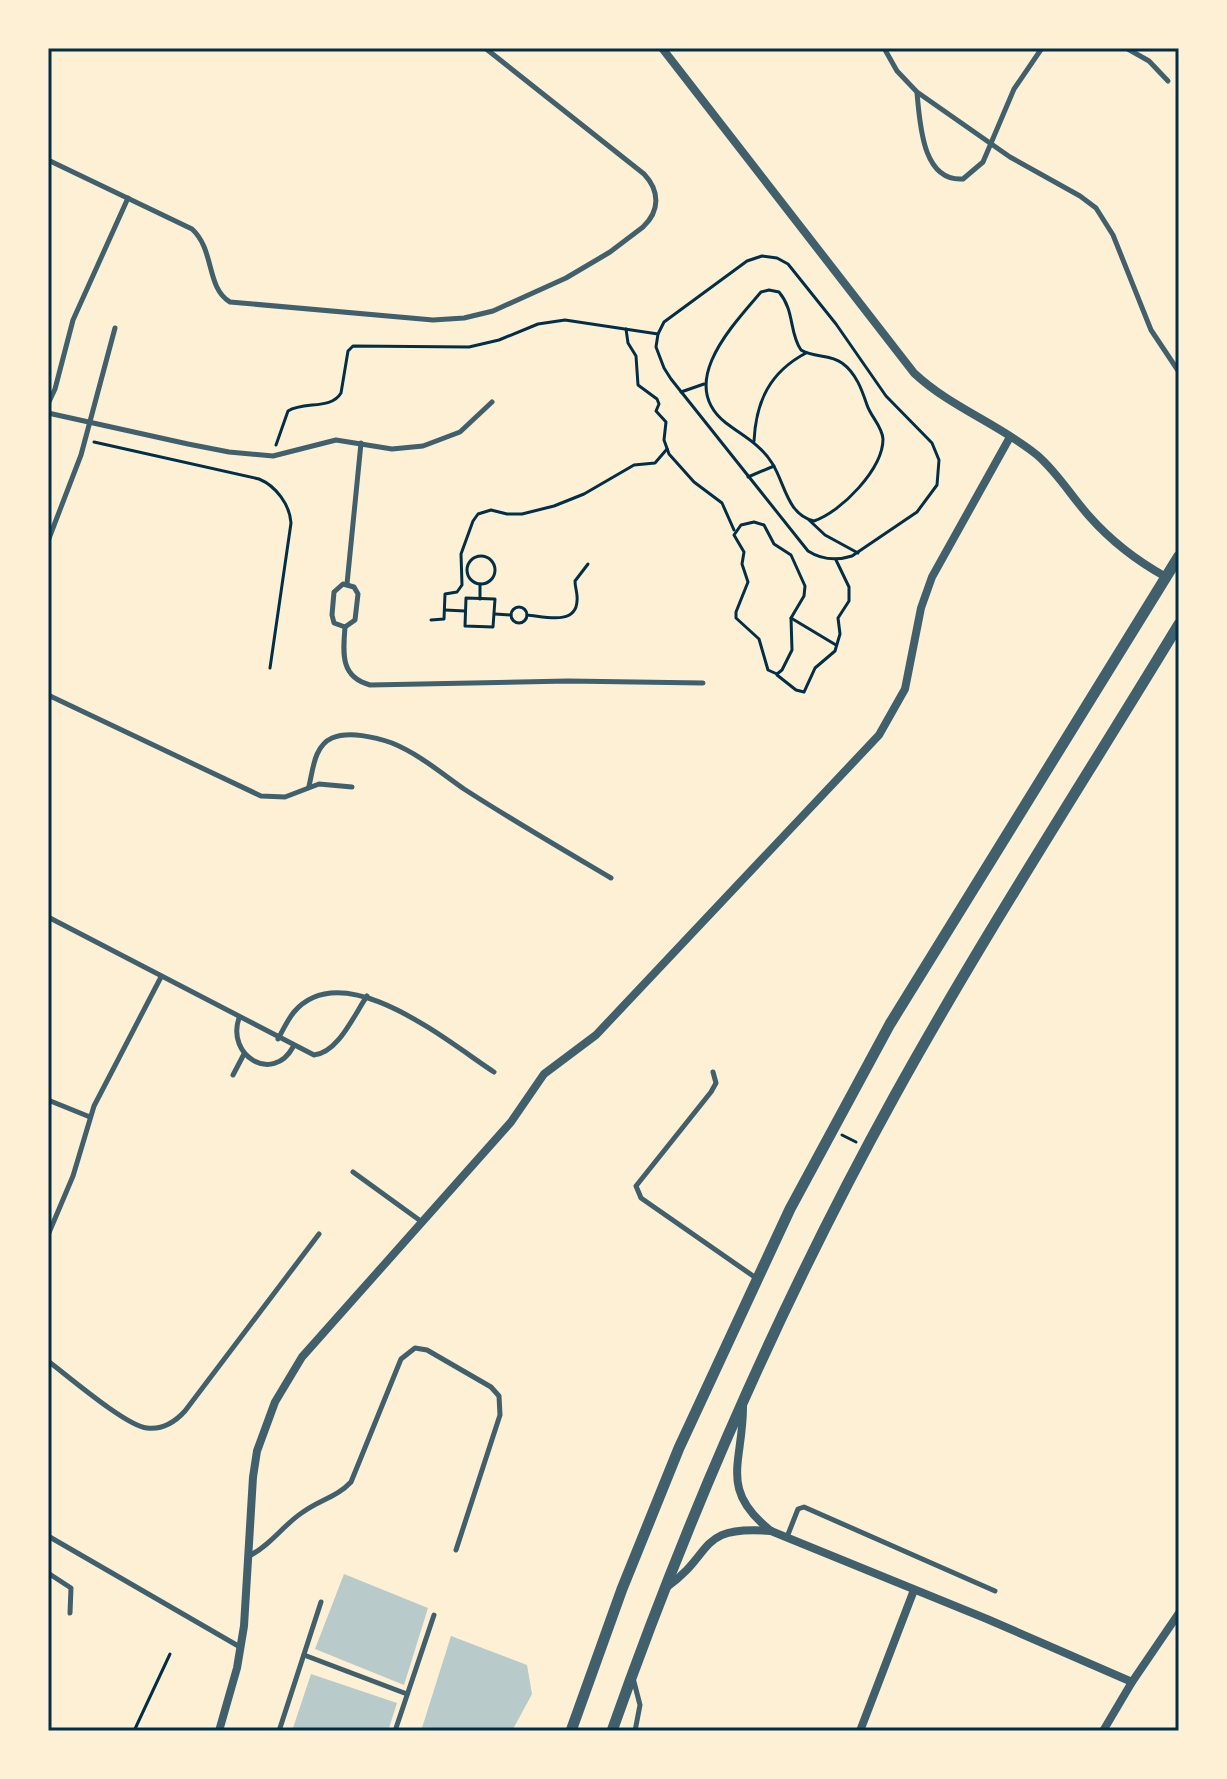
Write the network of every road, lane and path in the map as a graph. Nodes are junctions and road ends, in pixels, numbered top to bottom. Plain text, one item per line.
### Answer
1 (485, 48) edge
2 (662, 48) edge
3 (884, 48) edge
4 (1042, 48) edge
5 (1126, 48) edge
6 (1168, 81) dead end
7 (917, 92) junction
8 (992, 145) junction
9 (48, 160) edge
10 (128, 198) junction
11 (115, 328) dead end
12 (626, 329) junction
13 (658, 334) junction
14 (806, 353) junction
15 (1179, 372) edge
16 (704, 384) junction
17 (681, 392) junction
18 (492, 402) dead end
19 (48, 404) edge
20 (48, 413) edge
21 (91, 423) junction
22 (1010, 437) junction
23 (86, 440) junction
24 (754, 442) junction
25 (361, 443) junction
26 (667, 449) junction
27 (273, 456) junction
28 (774, 466) junction
29 (748, 477) junction
30 (809, 520) junction
31 (734, 531) junction
32 (48, 541) edge
33 (858, 553) junction
34 (1179, 556) edge
35 (836, 560) junction
36 (588, 564) dead end
37 (1166, 577) junction
38 (347, 584) junction
39 (480, 584) junction
40 (480, 599) junction
41 (445, 610) junction
42 (466, 611) junction
43 (494, 614) junction
44 (511, 615) junction
45 (527, 615) junction
46 (791, 618) junction
47 (431, 620) dead end
48 (1179, 624) edge
49 (345, 627) junction
50 (837, 645) junction
51 (270, 668) dead end
52 (777, 674) junction
53 (703, 683) dead end
54 (48, 695) edge
55 (309, 786) junction
56 (352, 787) dead end
57 (611, 878) dead end
58 (48, 917) edge
59 (161, 977) junction
60 (367, 996) junction
61 (239, 1018) junction
62 (278, 1039) junction
63 (293, 1047) junction
64 (244, 1054) junction
65 (494, 1072) dead end
66 (713, 1072) dead end
67 (233, 1075) dead end
68 (48, 1100) edge
69 (90, 1117) junction
70 (831, 1129) junction
71 (867, 1148) junction
72 (353, 1172) dead end
73 (422, 1222) junction
74 (319, 1234) dead end
75 (48, 1235) edge
76 (757, 1278) junction
77 (48, 1361) edge
78 (743, 1399) junction
79 (771, 1531) junction
80 (48, 1536) edge
81 (786, 1537) junction
82 (456, 1550) dead end
83 (248, 1556) junction
84 (48, 1573) edge
85 (663, 1590) junction
86 (914, 1590) junction
87 (995, 1591) dead end
88 (321, 1602) dead end
89 (70, 1613) dead end
90 (1179, 1613) edge
91 (434, 1615) dead end
92 (241, 1648) junction
93 (170, 1654) dead end
94 (304, 1655) junction
95 (631, 1675) junction
96 (1132, 1682) junction
97 (407, 1694) junction
98 (134, 1731) edge
99 (219, 1731) edge
100 (279, 1731) edge
101 (395, 1731) edge
102 (571, 1731) edge
103 (612, 1731) edge
104 (635, 1731) edge
105 (860, 1731) edge
106 (1103, 1731) edge

1 - 10 lane
2 - 22 street
3 - 7 lane
4 - 8 lane
5 - 6 lane
7 - 8 lane
7 - 8 lane
8 - 15 lane
9 - 10 lane
10 - 19 lane
11 - 21 lane
12 - 13 path
12 - 26 path
12 - 27 path
13 - 17 path
13 - 33 path
14 - 16 path
14 - 24 path
14 - 30 path
16 - 17 path
16 - 24 path
17 - 29 path
18 - 25 lane
20 - 21 lane
21 - 23 lane
21 - 27 lane
22 - 37 street
22 - 73 street
23 - 32 lane
23 - 51 path
24 - 28 path
25 - 27 lane
25 - 38 lane
26 - 31 path
26 - 41 path
28 - 29 path
28 - 30 path
29 - 35 path
30 - 33 path
31 - 46 path
31 - 52 path
33 - 35 path
34 - 37 street
35 - 50 path
36 - 45 path
37 - 70 street
38 - 49 lane
38 - 49 lane
39 - 39 path
39 - 40 path
40 - 42 path
40 - 43 path
41 - 42 path
41 - 47 path
42 - 43 path
43 - 44 path
44 - 45 path
44 - 45 path
46 - 50 path
46 - 52 path
48 - 71 street
49 - 53 lane
50 - 52 path
54 - 55 lane
55 - 56 lane
55 - 57 lane
58 - 59 lane
59 - 61 lane
59 - 69 lane
60 - 62 lane
60 - 63 lane
60 - 65 lane
61 - 62 lane
61 - 64 lane
62 - 63 lane
63 - 64 lane
64 - 67 lane
66 - 76 lane
68 - 69 lane
69 - 75 lane
70 - 71 path
70 - 76 street
71 - 78 street
72 - 73 lane
73 - 83 street
74 - 77 lane
76 - 102 street
78 - 79 street
78 - 85 street
79 - 81 street
79 - 85 street
80 - 92 lane
81 - 86 street
81 - 87 lane
82 - 83 lane
83 - 92 street
84 - 89 lane
85 - 95 street
86 - 96 street
86 - 105 street
88 - 94 lane
90 - 96 street
91 - 97 lane
92 - 99 street
93 - 98 path
94 - 97 lane
94 - 100 lane
95 - 103 street
95 - 104 lane
96 - 106 street
97 - 101 lane

